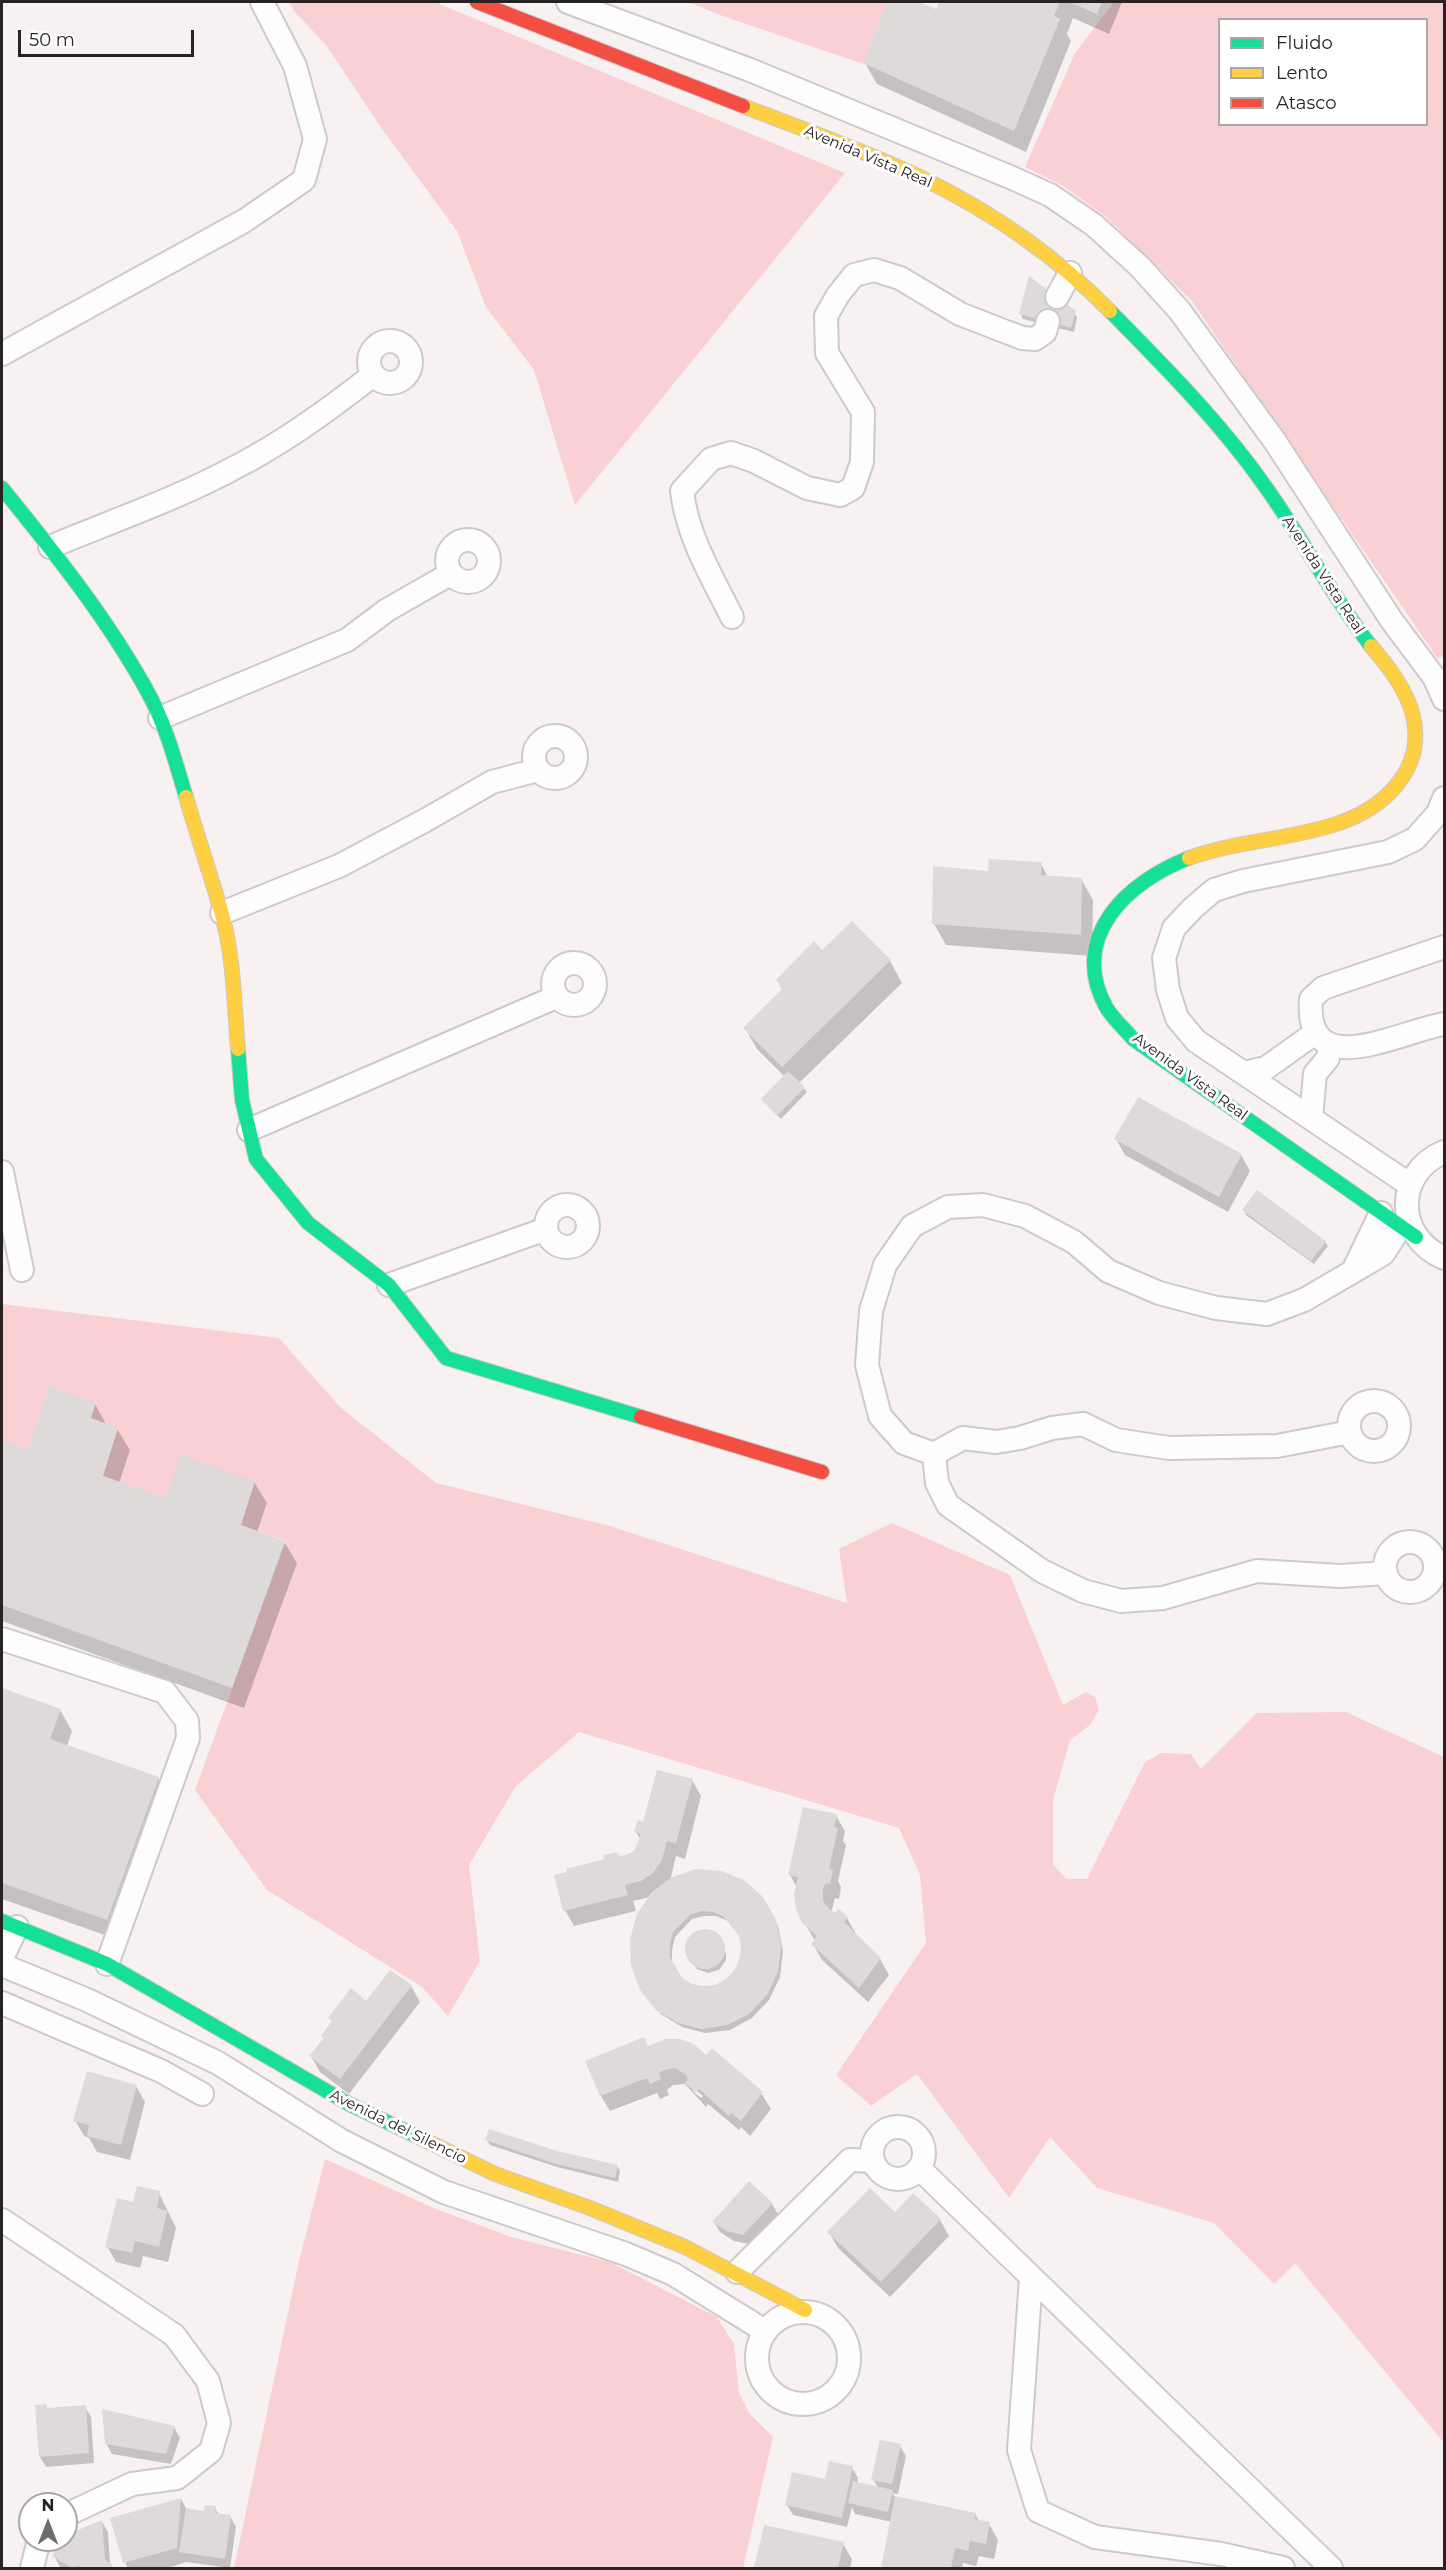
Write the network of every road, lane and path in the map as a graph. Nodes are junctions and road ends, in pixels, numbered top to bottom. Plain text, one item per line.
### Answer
1 (262, 2) edge
2 (477, 2) edge
3 (568, 2) edge
4 (1070, 273) junction
5 (1057, 297) dead end
6 (1046, 327) dead end
7 (2, 354) edge
8 (373, 375) dead end
9 (1244, 397) junction
10 (1214, 419) junction
11 (1302, 483) junction
12 (2, 488) edge
13 (1274, 499) junction
14 (50, 547) junction
15 (450, 573) dead end
16 (732, 617) dead end
17 (1439, 674) edge
18 (1444, 699) edge
19 (160, 718) junction
20 (537, 770) dead end
21 (1444, 798) edge
22 (1273, 837) junction
23 (1292, 870) junction
24 (222, 913) junction
25 (1444, 946) edge
26 (556, 997) dead end
27 (1444, 1024) edge
28 (1322, 1039) junction
29 (1244, 1072) junction
30 (1311, 1118) junction
31 (249, 1130) junction
32 (1444, 1152) edge
33 (2, 1172) edge
34 (1410, 1185) junction
35 (1381, 1213) junction
36 (546, 1229) dead end
37 (1409, 1231) junction
38 (1444, 1258) edge
39 (22, 1270) dead end
40 (1353, 1271) junction
41 (389, 1285) junction
42 (1350, 1432) dead end
43 (934, 1454) junction
44 (822, 1472) dead end
45 (1386, 1573) dead end
46 (2, 1639) edge
47 (9, 1924) edge
48 (2, 1958) edge
49 (106, 1964) junction
50 (2, 1965) edge
51 (2, 2003) edge
52 (202, 2094) dead end
53 (873, 2161) junction
54 (919, 2168) junction
55 (2, 2220) edge
56 (737, 2272) junction
57 (1031, 2277) junction
58 (805, 2310) junction
59 (765, 2331) junction
60 (78, 2510) edge
61 (36, 2552) edge
62 (32, 2568) edge
63 (1283, 2568) edge
64 (1330, 2568) edge

1 - 7 street
2 - 4 street, Avenida Vista Real
3 - 9 street
4 - 5 street
4 - 10 street, Avenida Vista Real
6 - 16 street
8 - 14 street
9 - 10 street
9 - 11 street
10 - 13 street, Avenida Vista Real
11 - 13 street
11 - 17 street
12 - 14 street
13 - 22 street, Avenida Vista Real
14 - 19 street
15 - 19 street
17 - 18 street
19 - 24 street
20 - 24 street
21 - 23 street
22 - 23 street
22 - 35 street, Avenida Vista Real
23 - 29 street
24 - 31 street
25 - 28 street
26 - 31 street
27 - 28 street
28 - 29 street
28 - 30 street
29 - 30 street
30 - 34 street
31 - 41 street
32 - 34 street
33 - 39 street
34 - 37 street
35 - 37 street, Avenida Vista Real
35 - 40 street
36 - 41 street
37 - 38 street
37 - 40 street
40 - 43 street
41 - 44 street
42 - 43 street
43 - 45 street
46 - 49 street
47 - 48 street
47 - 49 street, Avenida del Silencio
49 - 56 street, Avenida del Silencio
50 - 59 street
51 - 52 street
53 - 54 street
53 - 54 street
53 - 56 street
54 - 57 street
55 - 60 street
56 - 58 street, Avenida del Silencio
57 - 63 street
57 - 64 street
58 - 59 street
58 - 59 street, Avenida del Silencio
61 - 62 street

